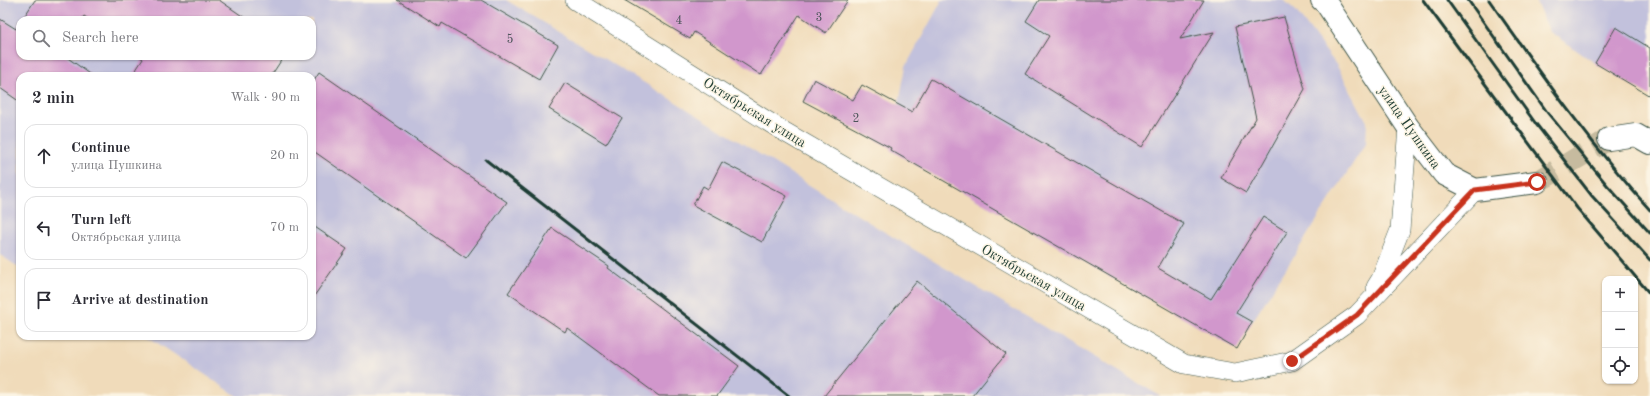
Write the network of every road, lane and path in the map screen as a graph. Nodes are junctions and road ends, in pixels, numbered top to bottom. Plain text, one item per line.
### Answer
1 (575, 0) edge
2 (1322, 0) edge
3 (1408, 127) junction
4 (1608, 139) tunnel mouth
5 (1650, 144) edge
6 (1537, 182) tunnel mouth
7 (1475, 190) junction
8 (1357, 315) junction

1 - 8 street, Октябрьская улица
2 - 3 street, улица Пушкина
3 - 7 street, улица Пушкина
3 - 8 street
4 - 5 street
6 - 7 street
7 - 8 street, Октябрьская улица

